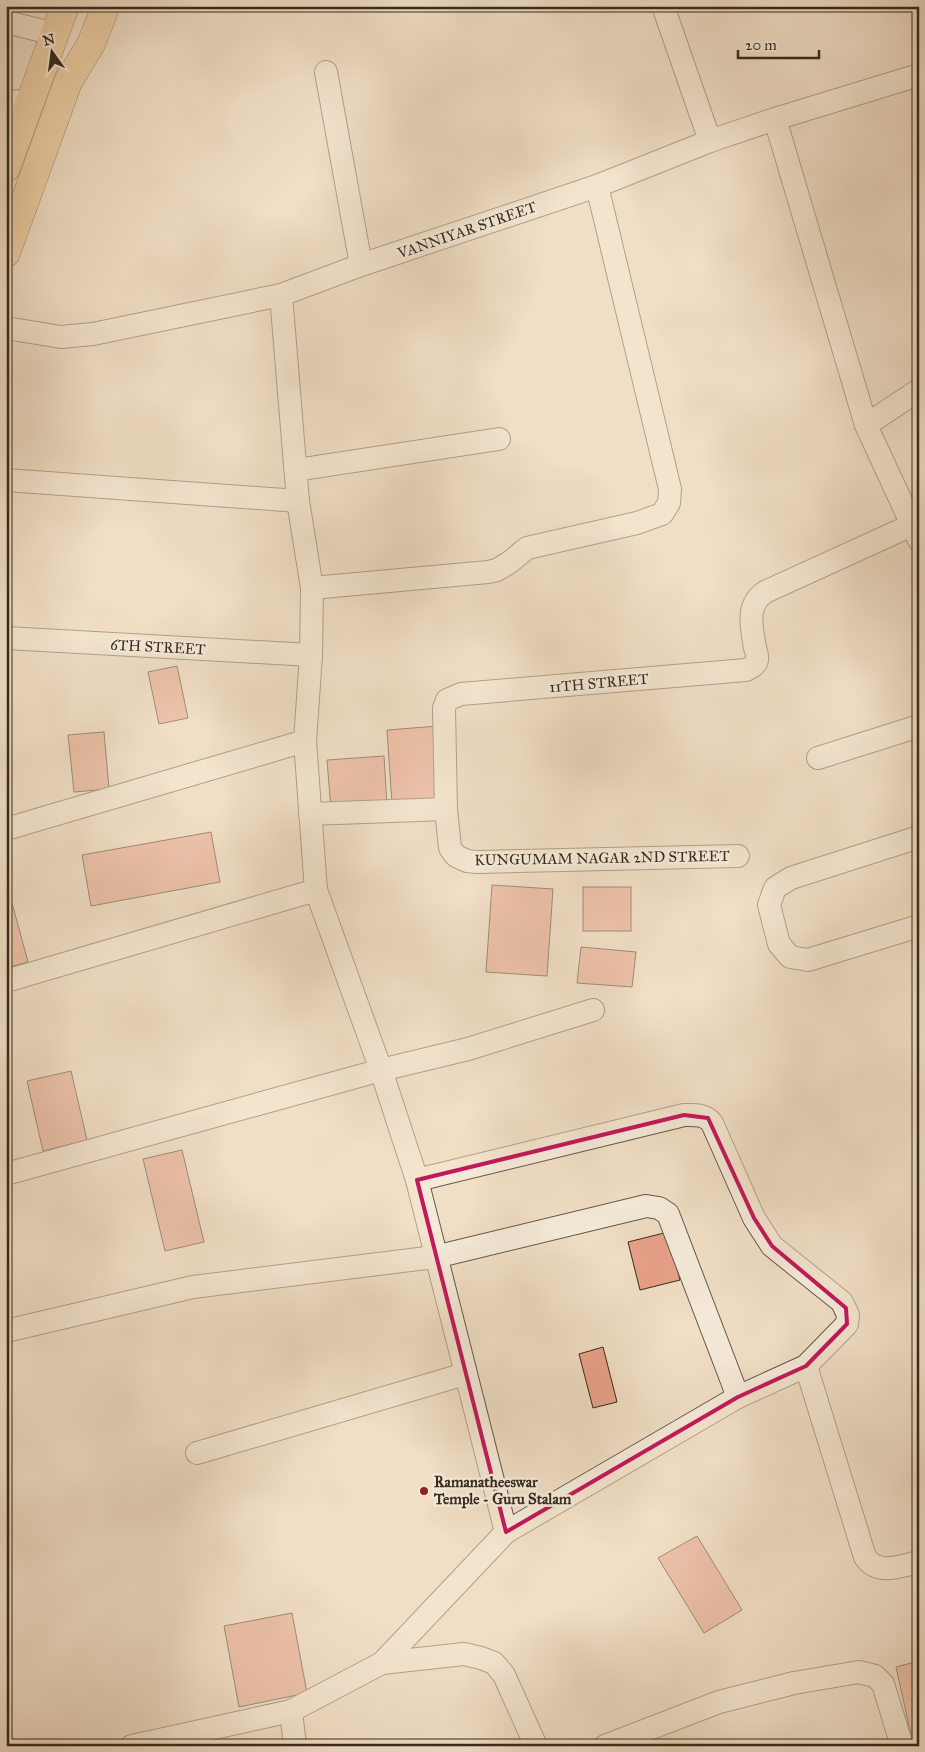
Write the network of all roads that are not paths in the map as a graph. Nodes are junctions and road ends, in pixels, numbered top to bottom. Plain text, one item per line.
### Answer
1 (65, 6) edge
2 (106, 6) edge
3 (664, 6) edge
4 (6, 22) edge
5 (55, 34) junction
6 (326, 72) dead end
7 (919, 75) edge
8 (19, 102) edge
9 (775, 119) junction
10 (710, 141) junction
11 (6, 168) edge
12 (597, 186) junction
13 (6, 253) edge
14 (361, 265) junction
15 (281, 295) junction
16 (6, 328) edge
17 (919, 390) edge
18 (866, 425) junction
19 (499, 439) dead end
20 (296, 470) junction
21 (6, 480) edge
22 (298, 501) junction
23 (915, 532) edge
24 (312, 588) junction
25 (6, 638) edge
26 (311, 655) junction
27 (919, 726) edge
28 (305, 741) junction
29 (818, 758) dead end
30 (446, 809) junction
31 (310, 814) junction
32 (6, 829) edge
33 (919, 837) edge
34 (738, 856) dead end
35 (316, 890) junction
36 (919, 926) edge
37 (6, 981) edge
38 (593, 1010) dead end
39 (382, 1070) junction
40 (6, 1174) edge
41 (417, 1180) junction
42 (435, 1257) junction
43 (6, 1332) edge
44 (806, 1366) junction
45 (465, 1374) junction
46 (738, 1397) junction
47 (197, 1453) dead end
48 (506, 1532) junction
49 (919, 1562) edge
50 (382, 1663) junction
51 (291, 1711) junction
52 (919, 1744) edge
53 (132, 1746) edge
54 (295, 1746) edge
55 (536, 1746) edge
56 (605, 1746) edge
57 (902, 1746) edge
58 (909, 1746) edge

1 - 5 main road
2 - 13 main road
3 - 10 street
4 - 5 street
5 - 8 main road
6 - 14 street
7 - 9 street, VANNIYAR STREET
8 - 11 main road
9 - 10 street, VANNIYAR STREET
9 - 18 street
10 - 12 street, VANNIYAR STREET
12 - 14 street, VANNIYAR STREET
12 - 24 street
14 - 15 street, VANNIYAR STREET
15 - 16 street, VANNIYAR STREET
15 - 20 street
17 - 18 street
18 - 23 street
19 - 20 street
20 - 22 street
21 - 22 street
22 - 24 street
23 - 30 street, 11TH STREET
24 - 26 street
25 - 26 street, 6TH STREET
26 - 28 street
27 - 29 street
28 - 31 street
28 - 32 street
30 - 31 street
30 - 34 street, KUNGUMAM NAGAR 2ND STREET
31 - 35 street
33 - 36 street
35 - 37 street
35 - 39 street
38 - 39 street
39 - 40 street
39 - 41 street
41 - 42 street
41 - 44 street
42 - 43 street
42 - 45 street
42 - 46 street
44 - 46 street
44 - 49 street
45 - 47 street
45 - 48 street
46 - 48 street
48 - 50 street
50 - 51 street
50 - 55 street
51 - 53 street
51 - 54 street
52 - 58 street
56 - 57 street

